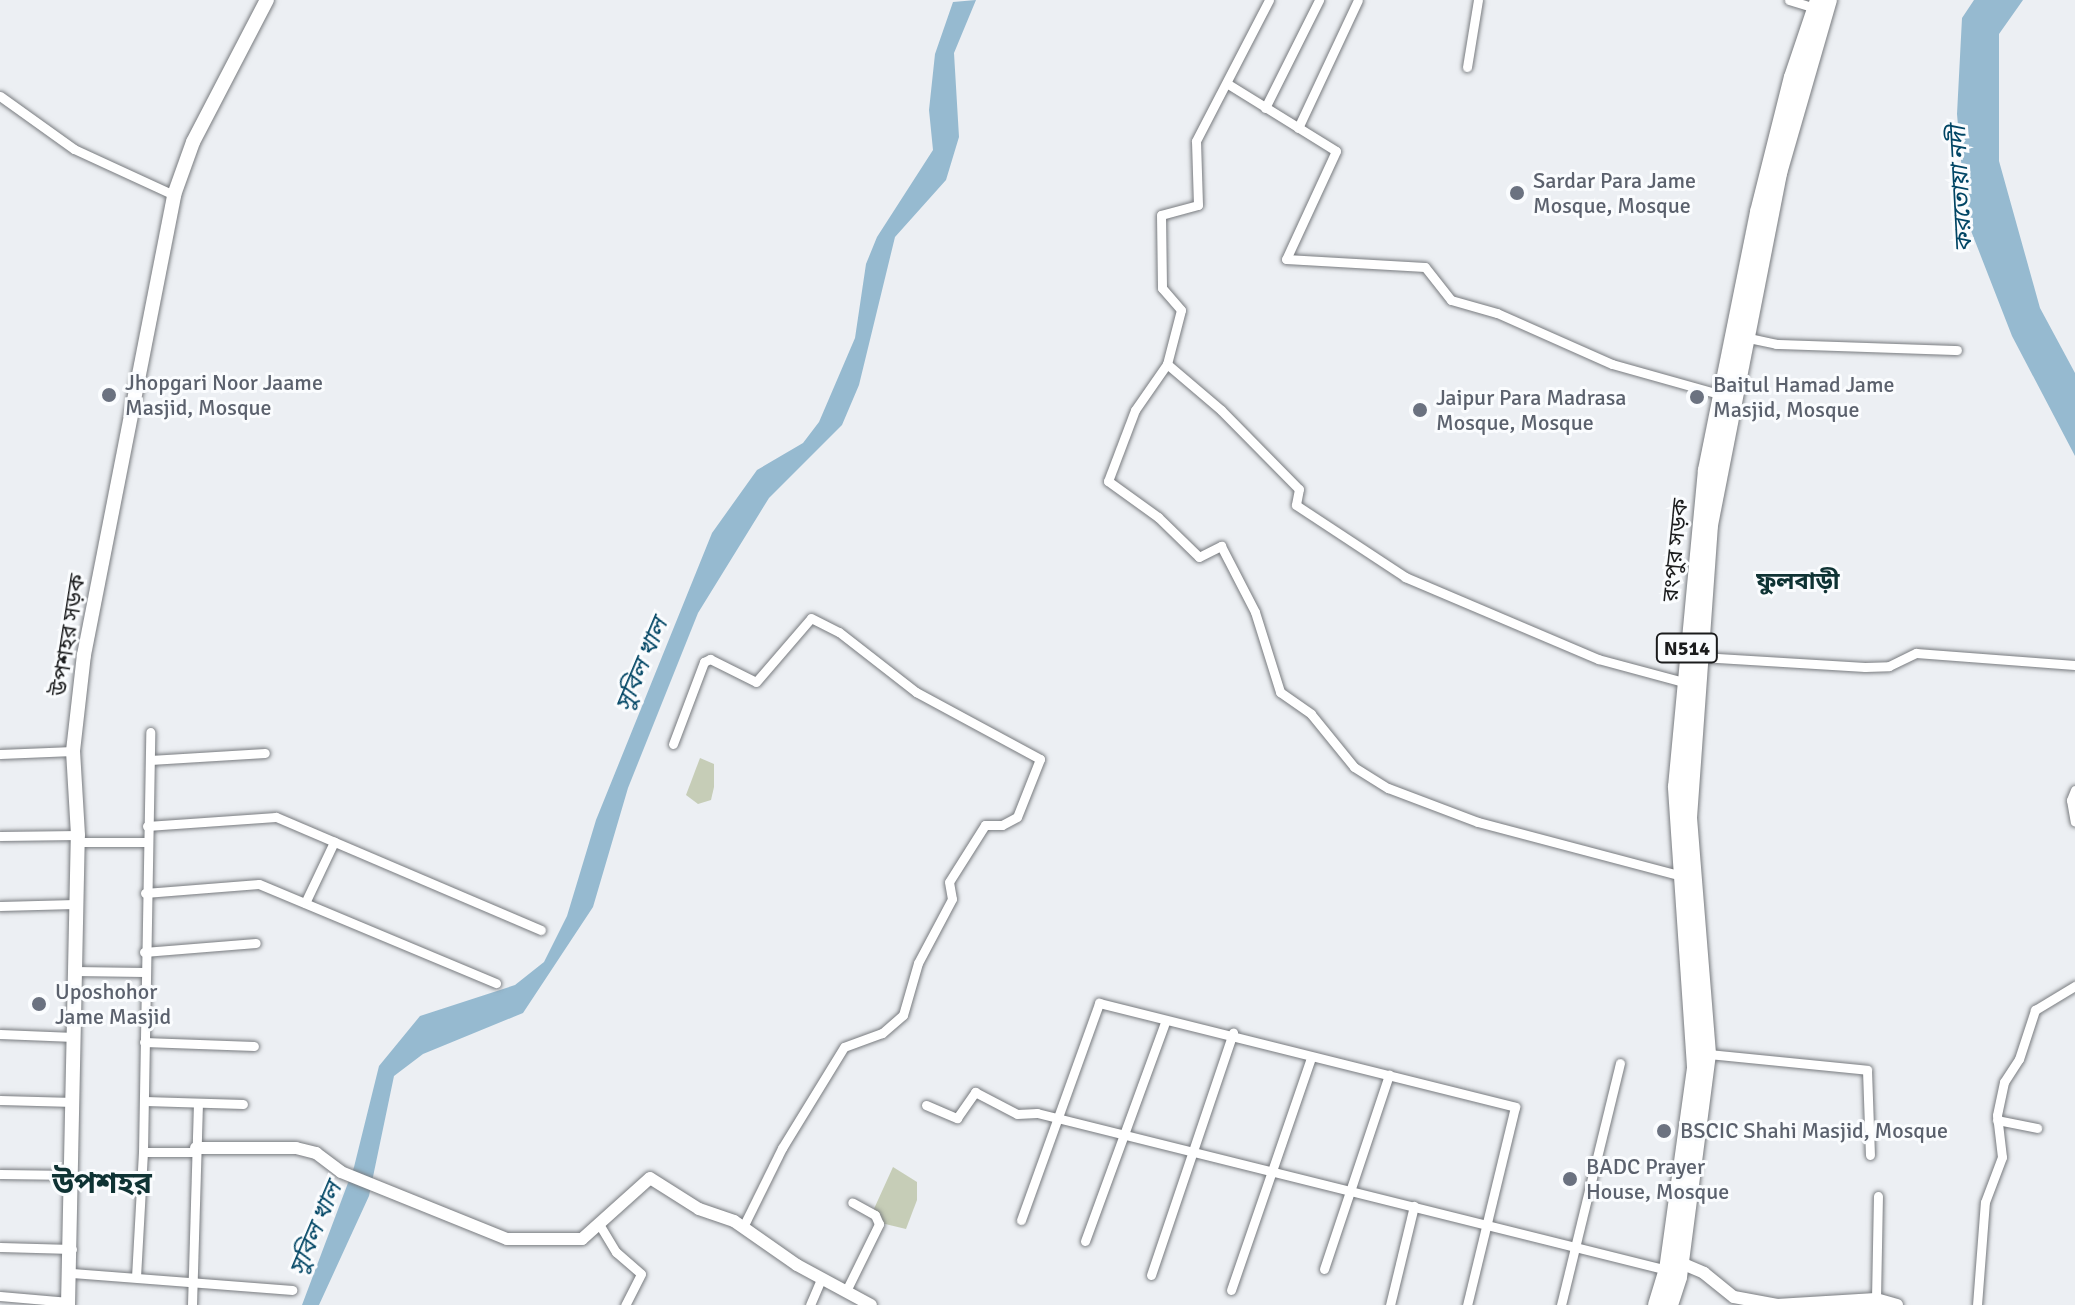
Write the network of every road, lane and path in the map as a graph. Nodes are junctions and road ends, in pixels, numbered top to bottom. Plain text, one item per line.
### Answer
1 (267, 0) edge
2 (1269, 0) edge
3 (1319, 0) edge
4 (1358, 0) edge
5 (1478, 0) edge
6 (1789, 0) edge
7 (1821, 3) edge
8 (1467, 67) dead end
9 (1228, 84) junction
10 (0, 96) edge
11 (1265, 108) junction
12 (1298, 128) junction
13 (174, 195) junction
14 (1744, 337) junction
15 (1957, 350) dead end
16 (1167, 364) junction
17 (1719, 394) junction
18 (1701, 657) junction
19 (2075, 665) edge
20 (1684, 682) junction
21 (150, 732) dead end
22 (673, 744) dead end
23 (73, 751) junction
24 (265, 753) dead end
25 (0, 754) edge
26 (150, 760) junction
27 (2075, 790) edge
28 (2075, 822) edge
29 (147, 826) junction
30 (0, 836) edge
31 (78, 839) junction
32 (147, 842) junction
33 (334, 842) junction
34 (1679, 875) junction
35 (145, 893) junction
36 (305, 903) junction
37 (75, 904) junction
38 (0, 906) edge
39 (541, 930) dead end
40 (256, 943) dead end
41 (144, 952) junction
42 (74, 971) junction
43 (144, 972) junction
44 (496, 983) dead end
45 (2075, 986) edge
46 (1166, 1020) junction
47 (1233, 1033) junction
48 (0, 1034) edge
49 (74, 1037) junction
50 (144, 1042) junction
51 (254, 1046) dead end
52 (1708, 1054) junction
53 (1311, 1058) junction
54 (1620, 1063) dead end
55 (1389, 1075) junction
56 (0, 1100) edge
57 (145, 1101) junction
58 (74, 1102) junction
59 (198, 1103) junction
60 (243, 1104) dead end
61 (926, 1105) dead end
62 (1057, 1120) junction
63 (1997, 1120) junction
64 (2037, 1128) dead end
65 (1122, 1136) junction
66 (196, 1150) junction
67 (143, 1152) junction
68 (1193, 1153) junction
69 (1870, 1155) dead end
70 (1269, 1171) junction
71 (0, 1174) edge
72 (74, 1175) junction
73 (1347, 1191) junction
74 (1878, 1196) dead end
75 (852, 1202) dead end
76 (1414, 1206) junction
77 (1021, 1220) dead end
78 (599, 1224) junction
79 (1489, 1224) junction
80 (743, 1227) junction
81 (1085, 1241) dead end
82 (1576, 1246) junction
83 (0, 1247) edge
84 (72, 1249) junction
85 (1674, 1267) junction
86 (1324, 1269) dead end
87 (72, 1273) junction
88 (1151, 1275) dead end
89 (136, 1277) junction
90 (822, 1277) junction
91 (193, 1280) junction
92 (292, 1290) dead end
93 (1231, 1290) dead end
94 (846, 1291) junction
95 (0, 1296) edge
96 (1876, 1299) junction
97 (68, 1303) edge
98 (192, 1305) edge
99 (625, 1305) edge
100 (810, 1305) edge
101 (871, 1305) edge
102 (1390, 1305) edge
103 (1467, 1305) edge
104 (1561, 1305) edge
105 (1656, 1305) edge
106 (1670, 1305) edge
107 (1897, 1305) edge
108 (1977, 1305) edge

1 - 13 main road, উপশহর সড়ক
2 - 9 street
3 - 11 street
4 - 12 street
5 - 8 street
6 - 7 street
7 - 14 highway, রংপুর সড়ক / N514
7 - 17 highway, রংপুর সড়ক / N514
9 - 11 street
9 - 16 street
10 - 13 street
11 - 12 street
12 - 17 street
13 - 23 main road, উপশহর সড়ক
14 - 15 street
14 - 18 highway, রংপুর সড়ক / N514
16 - 20 street
16 - 34 street
17 - 20 highway, রংপুর সড়ক / N514
18 - 19 street
18 - 52 highway, রংপুর সড়ক / N514
20 - 34 highway, রংপুর সড়ক / N514
21 - 26 street
22 - 80 street
23 - 25 street
23 - 31 main road, উপশহর সড়ক
24 - 26 street
26 - 29 street
27 - 28 street
29 - 32 street
29 - 33 street
30 - 31 street
31 - 32 street
31 - 37 main road, উপশহর সড়ক
32 - 35 street
33 - 36 street
33 - 39 street
34 - 85 highway, রংপুর সড়ক / N514
35 - 36 street
35 - 41 street
36 - 44 street
37 - 38 street
37 - 42 main road, উপশহর সড়ক
40 - 41 street
41 - 43 street
42 - 43 street
42 - 49 main road, উপশহর সড়ক
43 - 50 street
45 - 63 street
46 - 47 street
46 - 62 street
46 - 65 street
47 - 53 street
47 - 68 street
48 - 49 street
49 - 58 main road, উপশহর সড়ক
50 - 51 street
50 - 57 street
52 - 69 street
52 - 85 highway, রংপুর সড়ক / N514
53 - 55 street
53 - 70 street
54 - 82 street
55 - 73 street
55 - 79 street
56 - 58 street
57 - 59 street
57 - 67 street
58 - 72 main road, উপশহর সড়ক
59 - 60 street
59 - 66 street
61 - 62 street
62 - 65 street
62 - 77 street
63 - 64 street
63 - 108 street
65 - 68 street
65 - 81 street
66 - 67 street
66 - 78 street
66 - 91 street
67 - 89 street
68 - 70 street
68 - 88 street
70 - 73 street
70 - 93 street
71 - 72 street
72 - 84 main road, উপশহর সড়ক
73 - 76 street
73 - 86 street
74 - 96 street
75 - 94 street
76 - 79 street
76 - 102 street
78 - 80 street
78 - 99 street
79 - 82 street
79 - 103 street
80 - 90 street
82 - 85 street
82 - 104 street
83 - 84 street
84 - 87 main road, উপশহর সড়ক
85 - 96 street
85 - 105 highway, রংপুর সড়ক / N514
85 - 106 highway, রংপুর সড়ক / N514
87 - 89 street
87 - 97 main road, উপশহর সড়ক
89 - 91 street
90 - 94 street
90 - 100 street
91 - 92 street
91 - 98 street
94 - 101 street
95 - 97 street
96 - 107 street

